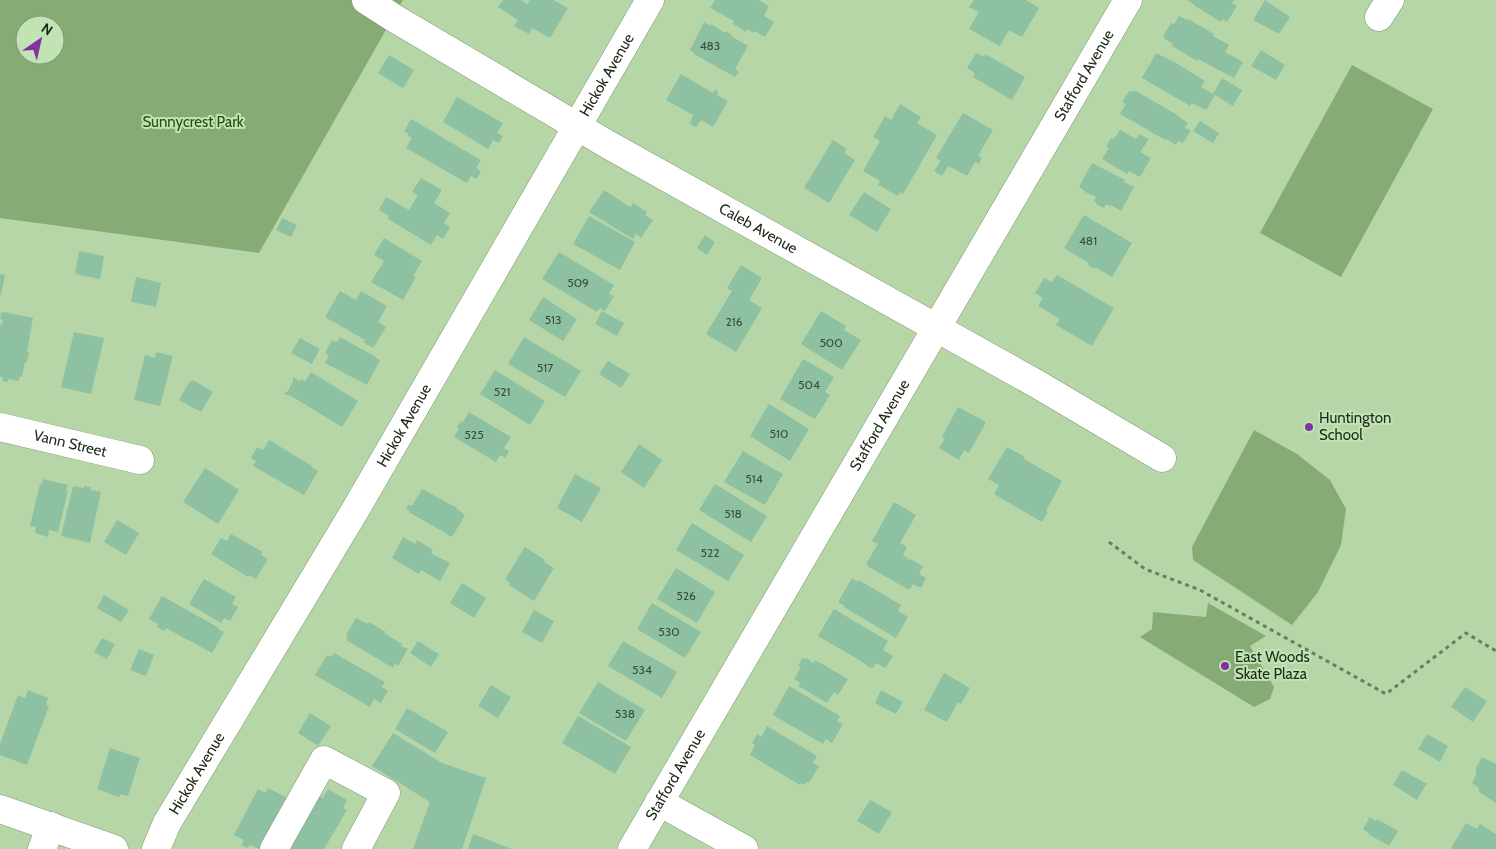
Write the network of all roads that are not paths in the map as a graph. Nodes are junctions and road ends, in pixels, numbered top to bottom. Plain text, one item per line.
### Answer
1 (366, 0) edge
2 (650, 0) edge
3 (1128, 0) edge
4 (577, 126) junction
5 (936, 328) junction
6 (0, 427) edge
7 (1162, 458) dead end
8 (140, 460) dead end
9 (659, 802) junction
10 (0, 809) edge
11 (46, 838) edge
12 (114, 849) edge
13 (156, 849) edge
14 (274, 849) edge
15 (356, 849) edge
16 (632, 849) edge
17 (744, 849) edge

1 - 4 street, Caleb Avenue
2 - 4 street, Hickok Avenue
3 - 5 street, Stafford Avenue
4 - 5 street, Caleb Avenue
4 - 13 street, Hickok Avenue
5 - 7 street, Caleb Avenue
5 - 9 street, Stafford Avenue
6 - 8 street, Vann Street
9 - 16 street, Stafford Avenue
9 - 17 street
10 - 11 street
11 - 12 street
14 - 15 street

